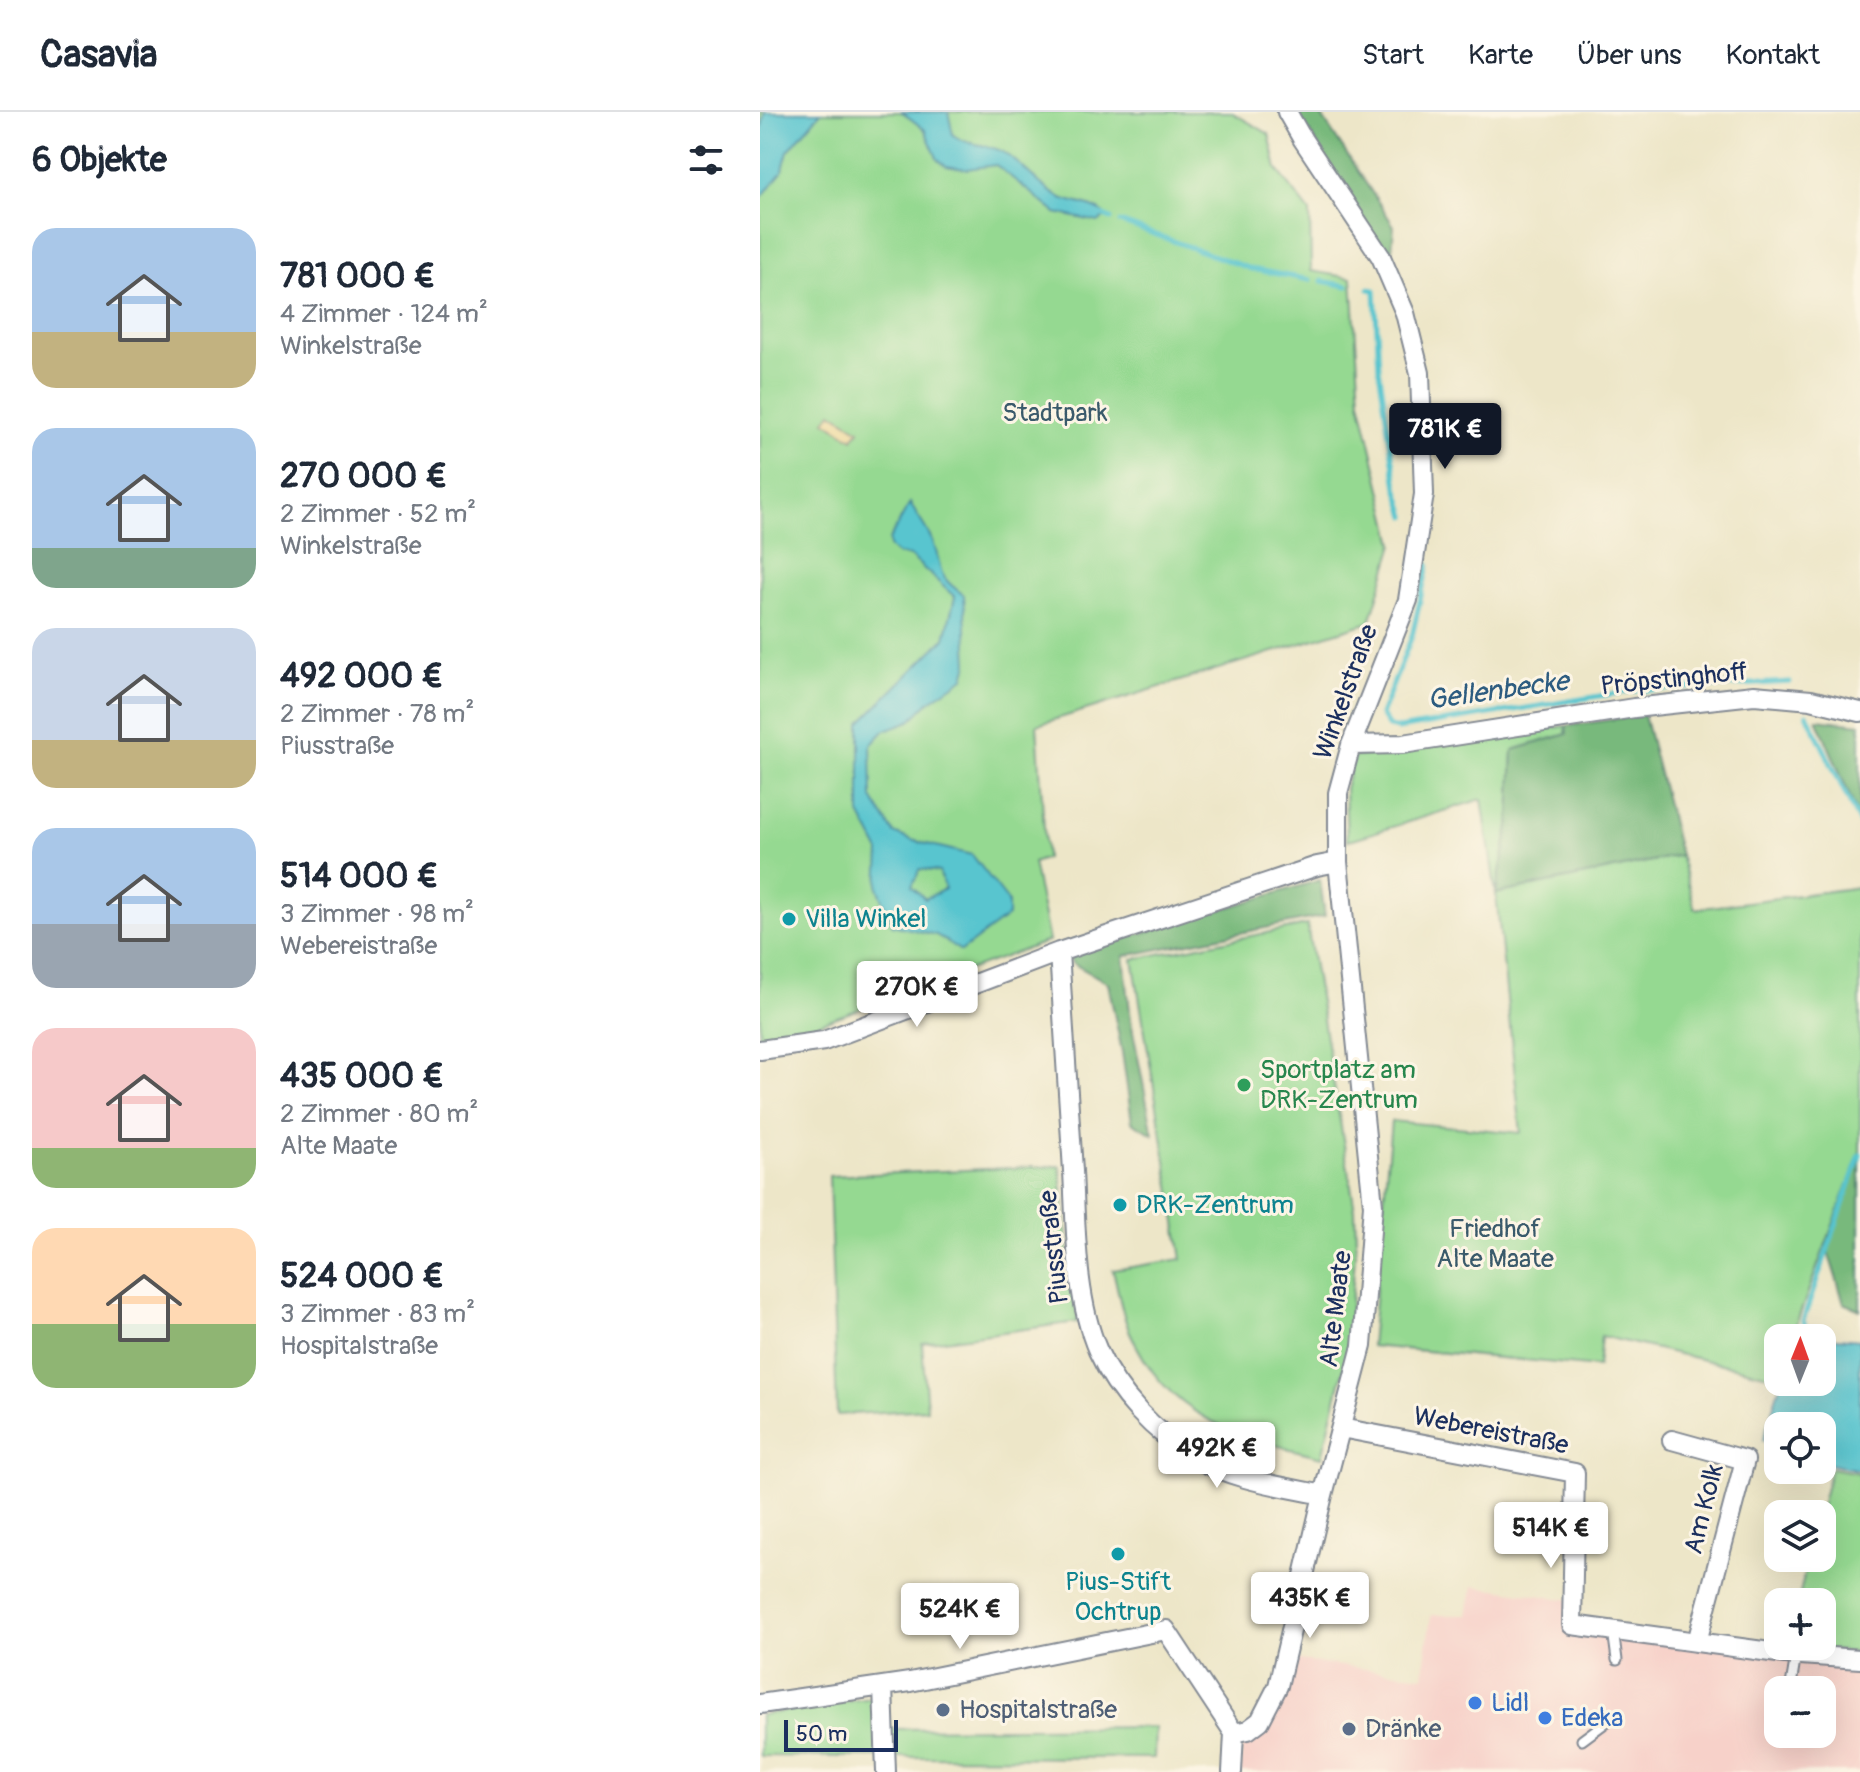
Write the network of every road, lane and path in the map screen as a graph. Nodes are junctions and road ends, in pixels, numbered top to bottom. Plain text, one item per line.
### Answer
1 (1287, 112) edge
2 (1860, 712) edge
3 (1351, 745) junction
4 (1338, 862) junction
5 (1059, 952) junction
6 (760, 1050) edge
7 (1341, 1428) junction
8 (1672, 1440) dead end
9 (1323, 1495) junction
10 (1613, 1630) junction
11 (1697, 1642) junction
12 (1764, 1651) edge
13 (1836, 1658) edge
14 (1860, 1659) edge
15 (1617, 1660) dead end
16 (883, 1686) junction
17 (760, 1704) edge
18 (1609, 1720) dead end
19 (1234, 1733) junction
20 (1582, 1740) dead end
21 (886, 1772) edge
22 (1232, 1772) edge

1 - 3 street, Winkelstraße
2 - 3 street, Pröpstinghoff
3 - 4 street, Winkelstraße
4 - 5 street
4 - 7 street, Alte Maate
5 - 6 street
5 - 9 street, Piusstraße
7 - 9 street, Alte Maate
7 - 10 street, Webereistraße
8 - 11 street, Am Kolk
9 - 19 street, Alte Maate
10 - 11 street, Webereistraße
10 - 15 lane
11 - 12 street, Webereistraße
13 - 14 street, Webereistraße
16 - 17 street
16 - 19 street
16 - 21 street
18 - 20 lane
19 - 22 street

